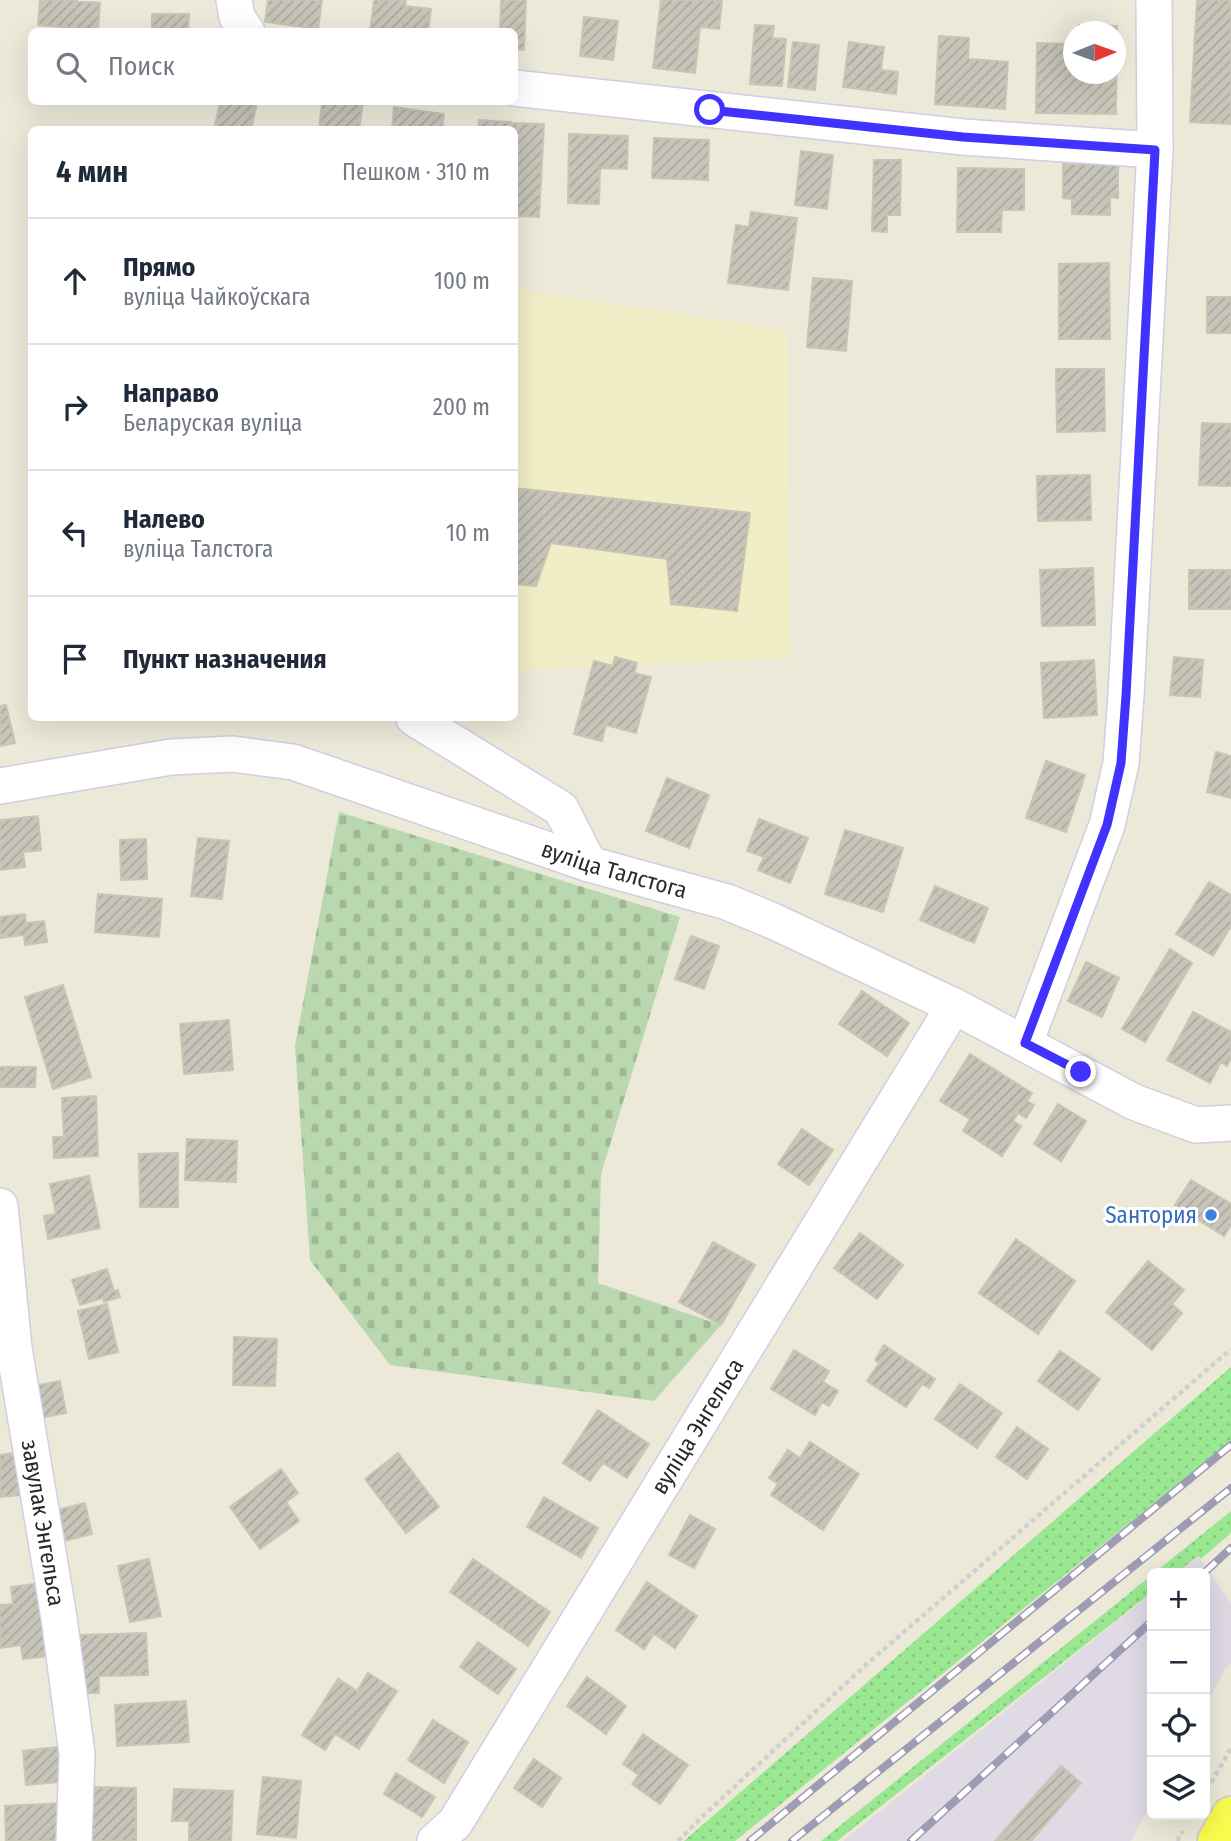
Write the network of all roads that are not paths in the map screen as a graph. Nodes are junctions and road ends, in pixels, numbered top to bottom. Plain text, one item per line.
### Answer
1 (234, 0) edge
2 (1154, 0) edge
3 (244, 28) edge
4 (518, 88) edge
5 (1155, 150) junction
6 (419, 721) edge
7 (0, 786) edge
8 (589, 864) junction
9 (954, 1006) junction
10 (1025, 1043) junction
11 (1231, 1124) edge
12 (0, 1206) edge
13 (1231, 1816) edge
14 (75, 1841) edge
15 (435, 1841) edge
16 (1217, 1841) edge

1 - 3 street
2 - 5 street
4 - 5 street
5 - 10 street
6 - 8 street
7 - 8 street, вуліца Талстога
8 - 9 street, вуліца Талстога
9 - 10 street, вуліца Талстога
9 - 15 street, вуліца Энгельса
10 - 11 street, вуліца Талстога
12 - 14 street, завулак Энгельса
13 - 16 main road

